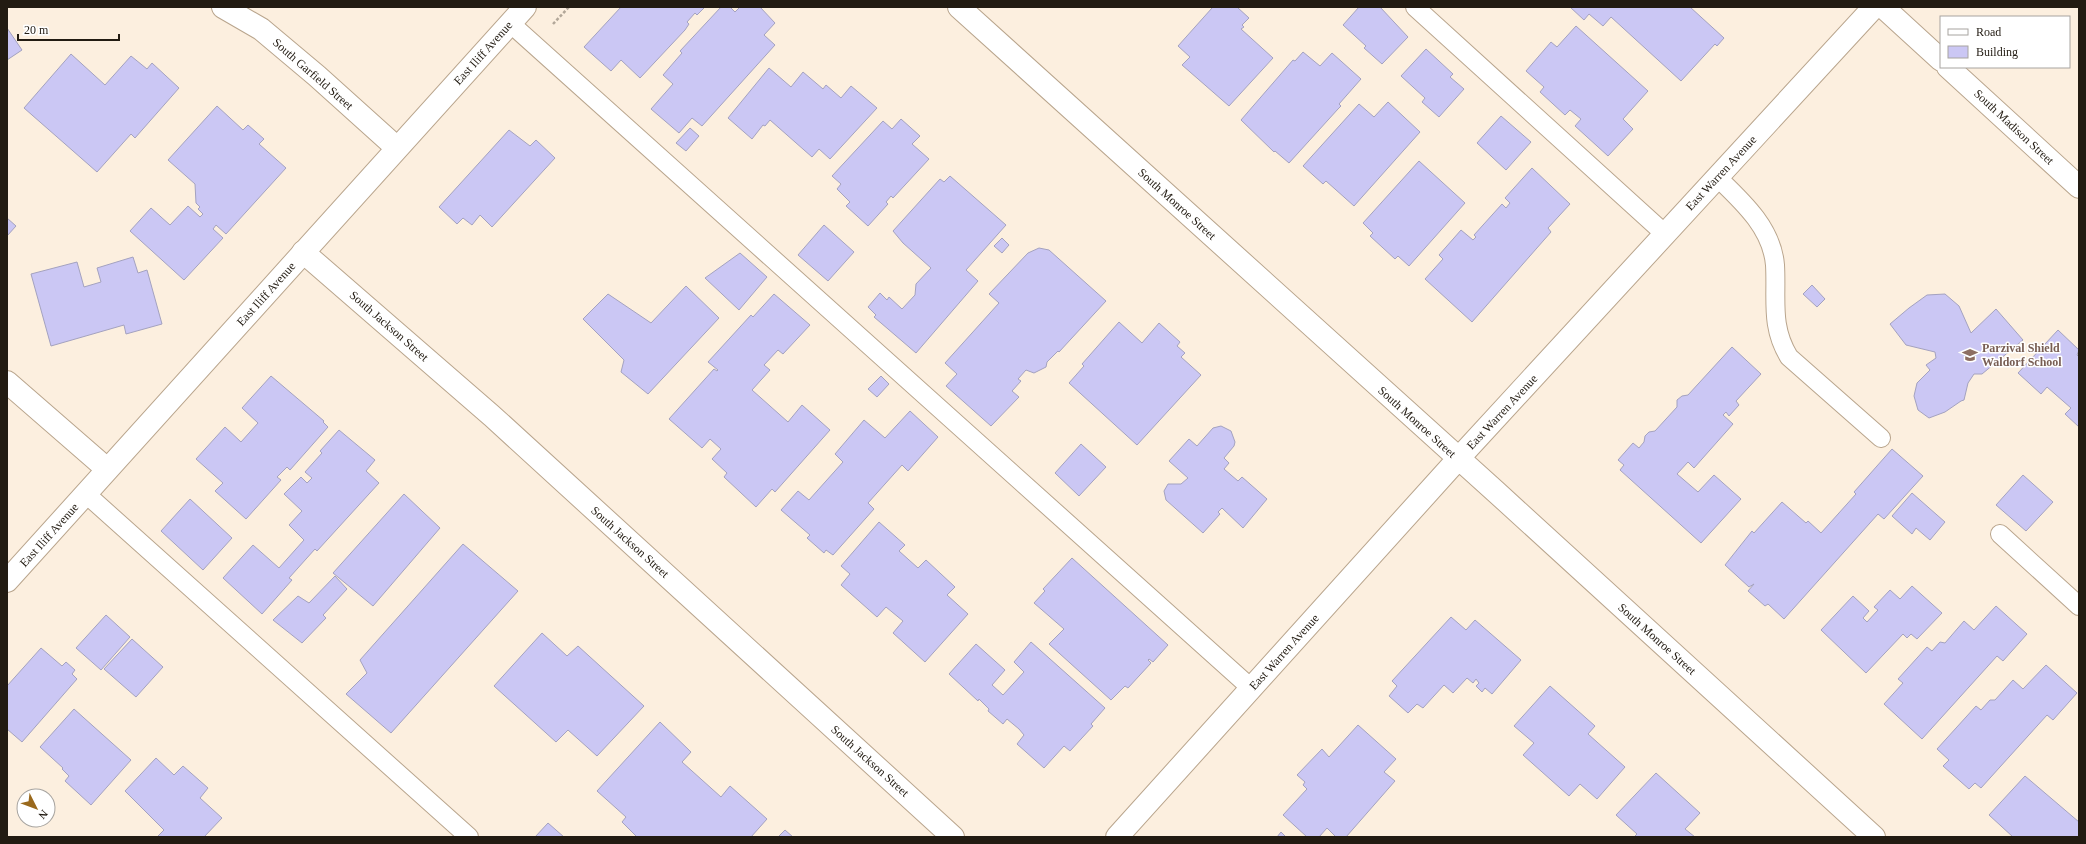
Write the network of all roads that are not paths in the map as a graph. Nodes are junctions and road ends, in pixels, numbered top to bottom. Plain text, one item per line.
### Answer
1 (224, 7) edge
2 (525, 7) edge
3 (959, 7) edge
4 (1415, 7) edge
5 (1874, 7) edge
6 (1883, 7) edge
7 (510, 23) junction
8 (1940, 59) edge
9 (1949, 68) edge
10 (397, 148) junction
11 (1717, 177) junction
12 (2079, 187) edge
13 (1665, 234) junction
14 (303, 252) junction
15 (7, 382) edge
16 (1881, 438) dead end
17 (1458, 459) junction
18 (107, 470) junction
19 (85, 493) junction
20 (2000, 534) dead end
21 (7, 581) edge
22 (2079, 606) edge
23 (1251, 688) junction
24 (469, 837) edge
25 (953, 837) edge
26 (1117, 837) edge
27 (1874, 837) edge

1 - 10 street, South Garfield Street
2 - 7 street, East Iliff Avenue
3 - 17 street, South Monroe Street
4 - 13 lane
5 - 11 street, East Warren Avenue
6 - 8 street
7 - 10 street, East Iliff Avenue
7 - 23 lane
9 - 12 street, South Madison Street
10 - 14 street, East Iliff Avenue
11 - 13 street, East Warren Avenue
11 - 16 lane
13 - 17 street, East Warren Avenue
14 - 18 street, East Iliff Avenue
14 - 25 street, South Jackson Street
15 - 18 street
17 - 23 street, East Warren Avenue
17 - 27 street, South Monroe Street
18 - 19 street, East Iliff Avenue
19 - 21 street, East Iliff Avenue
19 - 24 lane
20 - 22 lane
23 - 26 street, East Warren Avenue

